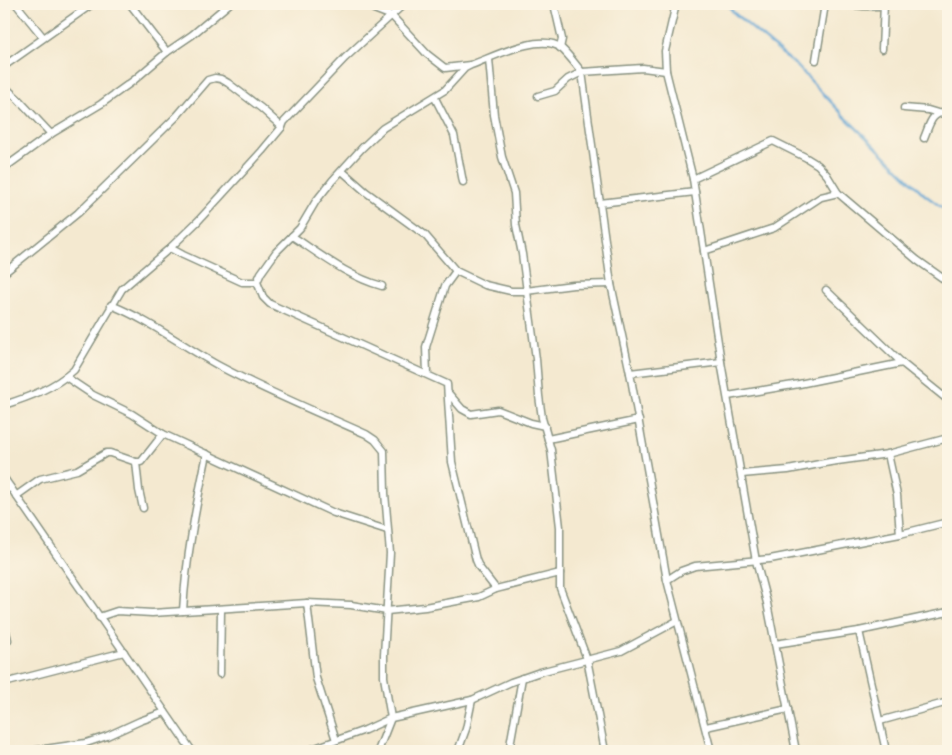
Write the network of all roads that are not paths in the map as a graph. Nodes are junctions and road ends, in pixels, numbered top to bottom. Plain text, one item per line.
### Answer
1 (16, 4) edge
2 (92, 4) edge
3 (130, 4) edge
4 (229, 4) edge
5 (368, 4) edge
6 (404, 4) edge
7 (554, 4) edge
8 (676, 4) edge
9 (825, 4) edge
10 (840, 4) edge
11 (884, 5) edge
12 (392, 16) junction
13 (43, 37) junction
14 (560, 48) junction
15 (882, 49) dead end
16 (167, 52) junction
17 (489, 59) junction
18 (816, 60) dead end
19 (471, 65) junction
20 (4, 66) edge
21 (666, 71) junction
22 (582, 72) junction
23 (4, 86) edge
24 (538, 96) dead end
25 (435, 98) junction
26 (904, 108) dead end
27 (938, 113) junction
28 (948, 113) edge
29 (282, 127) junction
30 (51, 134) junction
31 (924, 138) dead end
32 (4, 168) edge
33 (342, 171) junction
34 (693, 179) junction
35 (463, 182) dead end
36 (695, 192) junction
37 (838, 193) junction
38 (600, 203) junction
39 (292, 236) junction
40 (170, 248) junction
41 (704, 250) junction
42 (456, 271) junction
43 (4, 273) edge
44 (256, 282) junction
45 (948, 282) edge
46 (611, 284) junction
47 (382, 286) dead end
48 (826, 290) dead end
49 (526, 291) junction
50 (111, 305) junction
51 (721, 362) junction
52 (902, 363) junction
53 (630, 373) junction
54 (427, 374) junction
55 (66, 377) junction
56 (449, 394) junction
57 (728, 396) junction
58 (948, 400) edge
59 (4, 405) edge
60 (639, 420) junction
61 (545, 426) junction
62 (163, 434) junction
63 (948, 438) edge
64 (548, 439) junction
65 (207, 454) junction
66 (888, 454) junction
67 (136, 462) junction
68 (742, 474) junction
69 (4, 478) edge
70 (10, 487) junction
71 (4, 492) edge
72 (16, 496) junction
73 (143, 508) dead end
74 (948, 522) edge
75 (387, 530) junction
76 (900, 534) junction
77 (756, 561) junction
78 (560, 573) junction
79 (667, 580) junction
80 (496, 589) junction
81 (307, 603) junction
82 (221, 610) junction
83 (183, 611) junction
84 (387, 611) junction
85 (948, 612) edge
86 (100, 617) junction
87 (677, 621) junction
88 (4, 624) edge
89 (859, 631) junction
90 (775, 644) junction
91 (4, 645) edge
92 (124, 652) junction
93 (586, 659) junction
94 (220, 674) dead end
95 (522, 678) junction
96 (4, 683) edge
97 (472, 700) junction
98 (948, 702) edge
99 (788, 709) junction
100 (165, 712) junction
101 (391, 718) junction
102 (880, 721) junction
103 (706, 727) junction
104 (336, 740) junction
105 (31, 751) edge
106 (192, 751) edge
107 (306, 751) edge
108 (378, 751) edge
109 (458, 751) edge
110 (509, 751) edge
111 (605, 751) edge
112 (711, 751) edge
113 (796, 751) edge
114 (886, 751) edge

1 - 13 street
2 - 13 street
3 - 16 street
4 - 16 street
5 - 12 street
6 - 12 street
7 - 14 street
8 - 21 street
9 - 18 street
10 - 11 street
11 - 15 street
12 - 19 street
12 - 29 street
13 - 20 street
14 - 17 street
14 - 22 street
16 - 30 street
17 - 19 street
17 - 49 street
19 - 25 street
21 - 22 street
21 - 34 street
22 - 24 street
22 - 38 street
23 - 30 street
25 - 33 street
25 - 35 street
26 - 27 street
27 - 28 street
27 - 31 street
29 - 40 street
29 - 43 street
30 - 32 street
33 - 39 street
33 - 42 street
34 - 36 street
34 - 37 street
36 - 38 street
36 - 41 street
37 - 41 street
37 - 45 street
38 - 46 street
39 - 44 street
39 - 47 street
40 - 44 street
40 - 50 street
41 - 51 street
42 - 49 street
42 - 54 street
44 - 54 street
46 - 49 street
46 - 53 street
48 - 52 street
49 - 61 street
50 - 55 street
50 - 75 street
51 - 53 street
51 - 57 street
52 - 57 street
52 - 58 street
53 - 60 street
54 - 56 street
55 - 59 street
55 - 62 street
56 - 61 street
56 - 80 street
57 - 68 street
60 - 64 street
60 - 79 street
61 - 64 street
62 - 65 street
62 - 67 street
63 - 66 street
64 - 78 street
65 - 75 street
65 - 83 street
66 - 68 street
66 - 76 street
67 - 72 street
67 - 73 street
68 - 77 street
69 - 70 street
70 - 71 street
70 - 72 street
72 - 86 street
74 - 76 street
75 - 84 street
76 - 77 street
77 - 79 street
77 - 90 street
78 - 80 street
78 - 93 street
79 - 87 street
80 - 84 street
81 - 82 street
81 - 84 street
81 - 104 street
82 - 83 street
82 - 94 street
83 - 86 street
84 - 101 street
85 - 89 street
86 - 92 street
87 - 93 street
87 - 103 street
88 - 91 street
89 - 90 street
89 - 102 street
90 - 99 street
92 - 96 street
92 - 100 street
93 - 95 street
93 - 111 street
95 - 97 street
95 - 110 street
97 - 101 street
97 - 109 street
98 - 102 street
99 - 103 street
99 - 113 street
100 - 105 street
100 - 106 street
101 - 104 street
101 - 108 street
102 - 114 street
103 - 112 street
104 - 107 street

